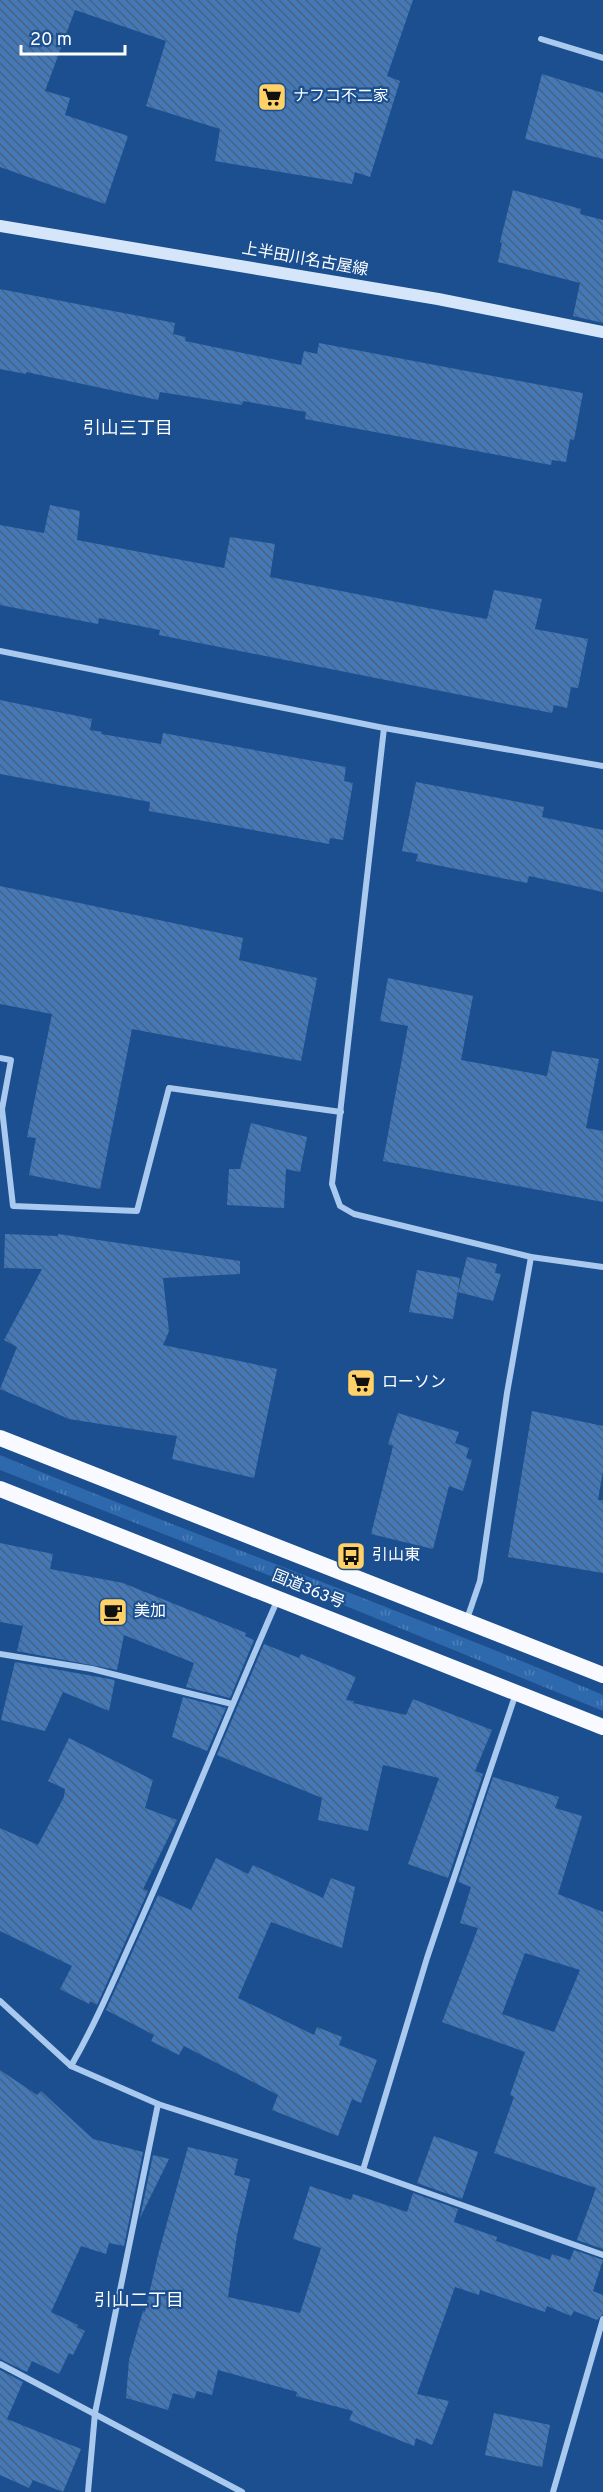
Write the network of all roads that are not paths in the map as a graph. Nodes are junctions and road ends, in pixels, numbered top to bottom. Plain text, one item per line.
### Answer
1 (542, 39) dead end
2 (603, 58) edge
3 (0, 226) edge
4 (603, 332) edge
5 (0, 651) edge
6 (384, 728) junction
7 (603, 766) edge
8 (0, 1058) edge
9 (341, 1112) junction
10 (531, 1257) junction
11 (603, 1268) edge
12 (0, 1438) edge
13 (0, 1489) edge
14 (279, 1598) junction
15 (466, 1623) junction
16 (0, 1654) edge
17 (603, 1675) edge
18 (516, 1693) junction
19 (232, 1704) junction
20 (603, 1727) edge
21 (0, 2001) edge
22 (71, 2066) junction
23 (158, 2104) junction
24 (363, 2170) junction
25 (603, 2255) edge
26 (603, 2319) edge
27 (0, 2364) edge
28 (95, 2413) junction
29 (88, 2492) edge
30 (242, 2492) edge
31 (553, 2492) edge

1 - 2 street
3 - 4 main road, 上半田川名古屋線
5 - 6 street
6 - 7 street
6 - 9 street
8 - 9 street
9 - 10 street
10 - 11 street
10 - 15 street
12 - 15 highway, 国道363号
13 - 14 highway, 国道363号
14 - 18 highway, 国道363号
14 - 19 street
15 - 17 highway, 国道363号
16 - 19 street
18 - 20 highway, 国道363号
18 - 24 street
19 - 22 street
21 - 22 street
22 - 23 street
23 - 24 street
23 - 28 street
24 - 25 street
26 - 31 street
27 - 28 street
28 - 29 street
28 - 30 street

